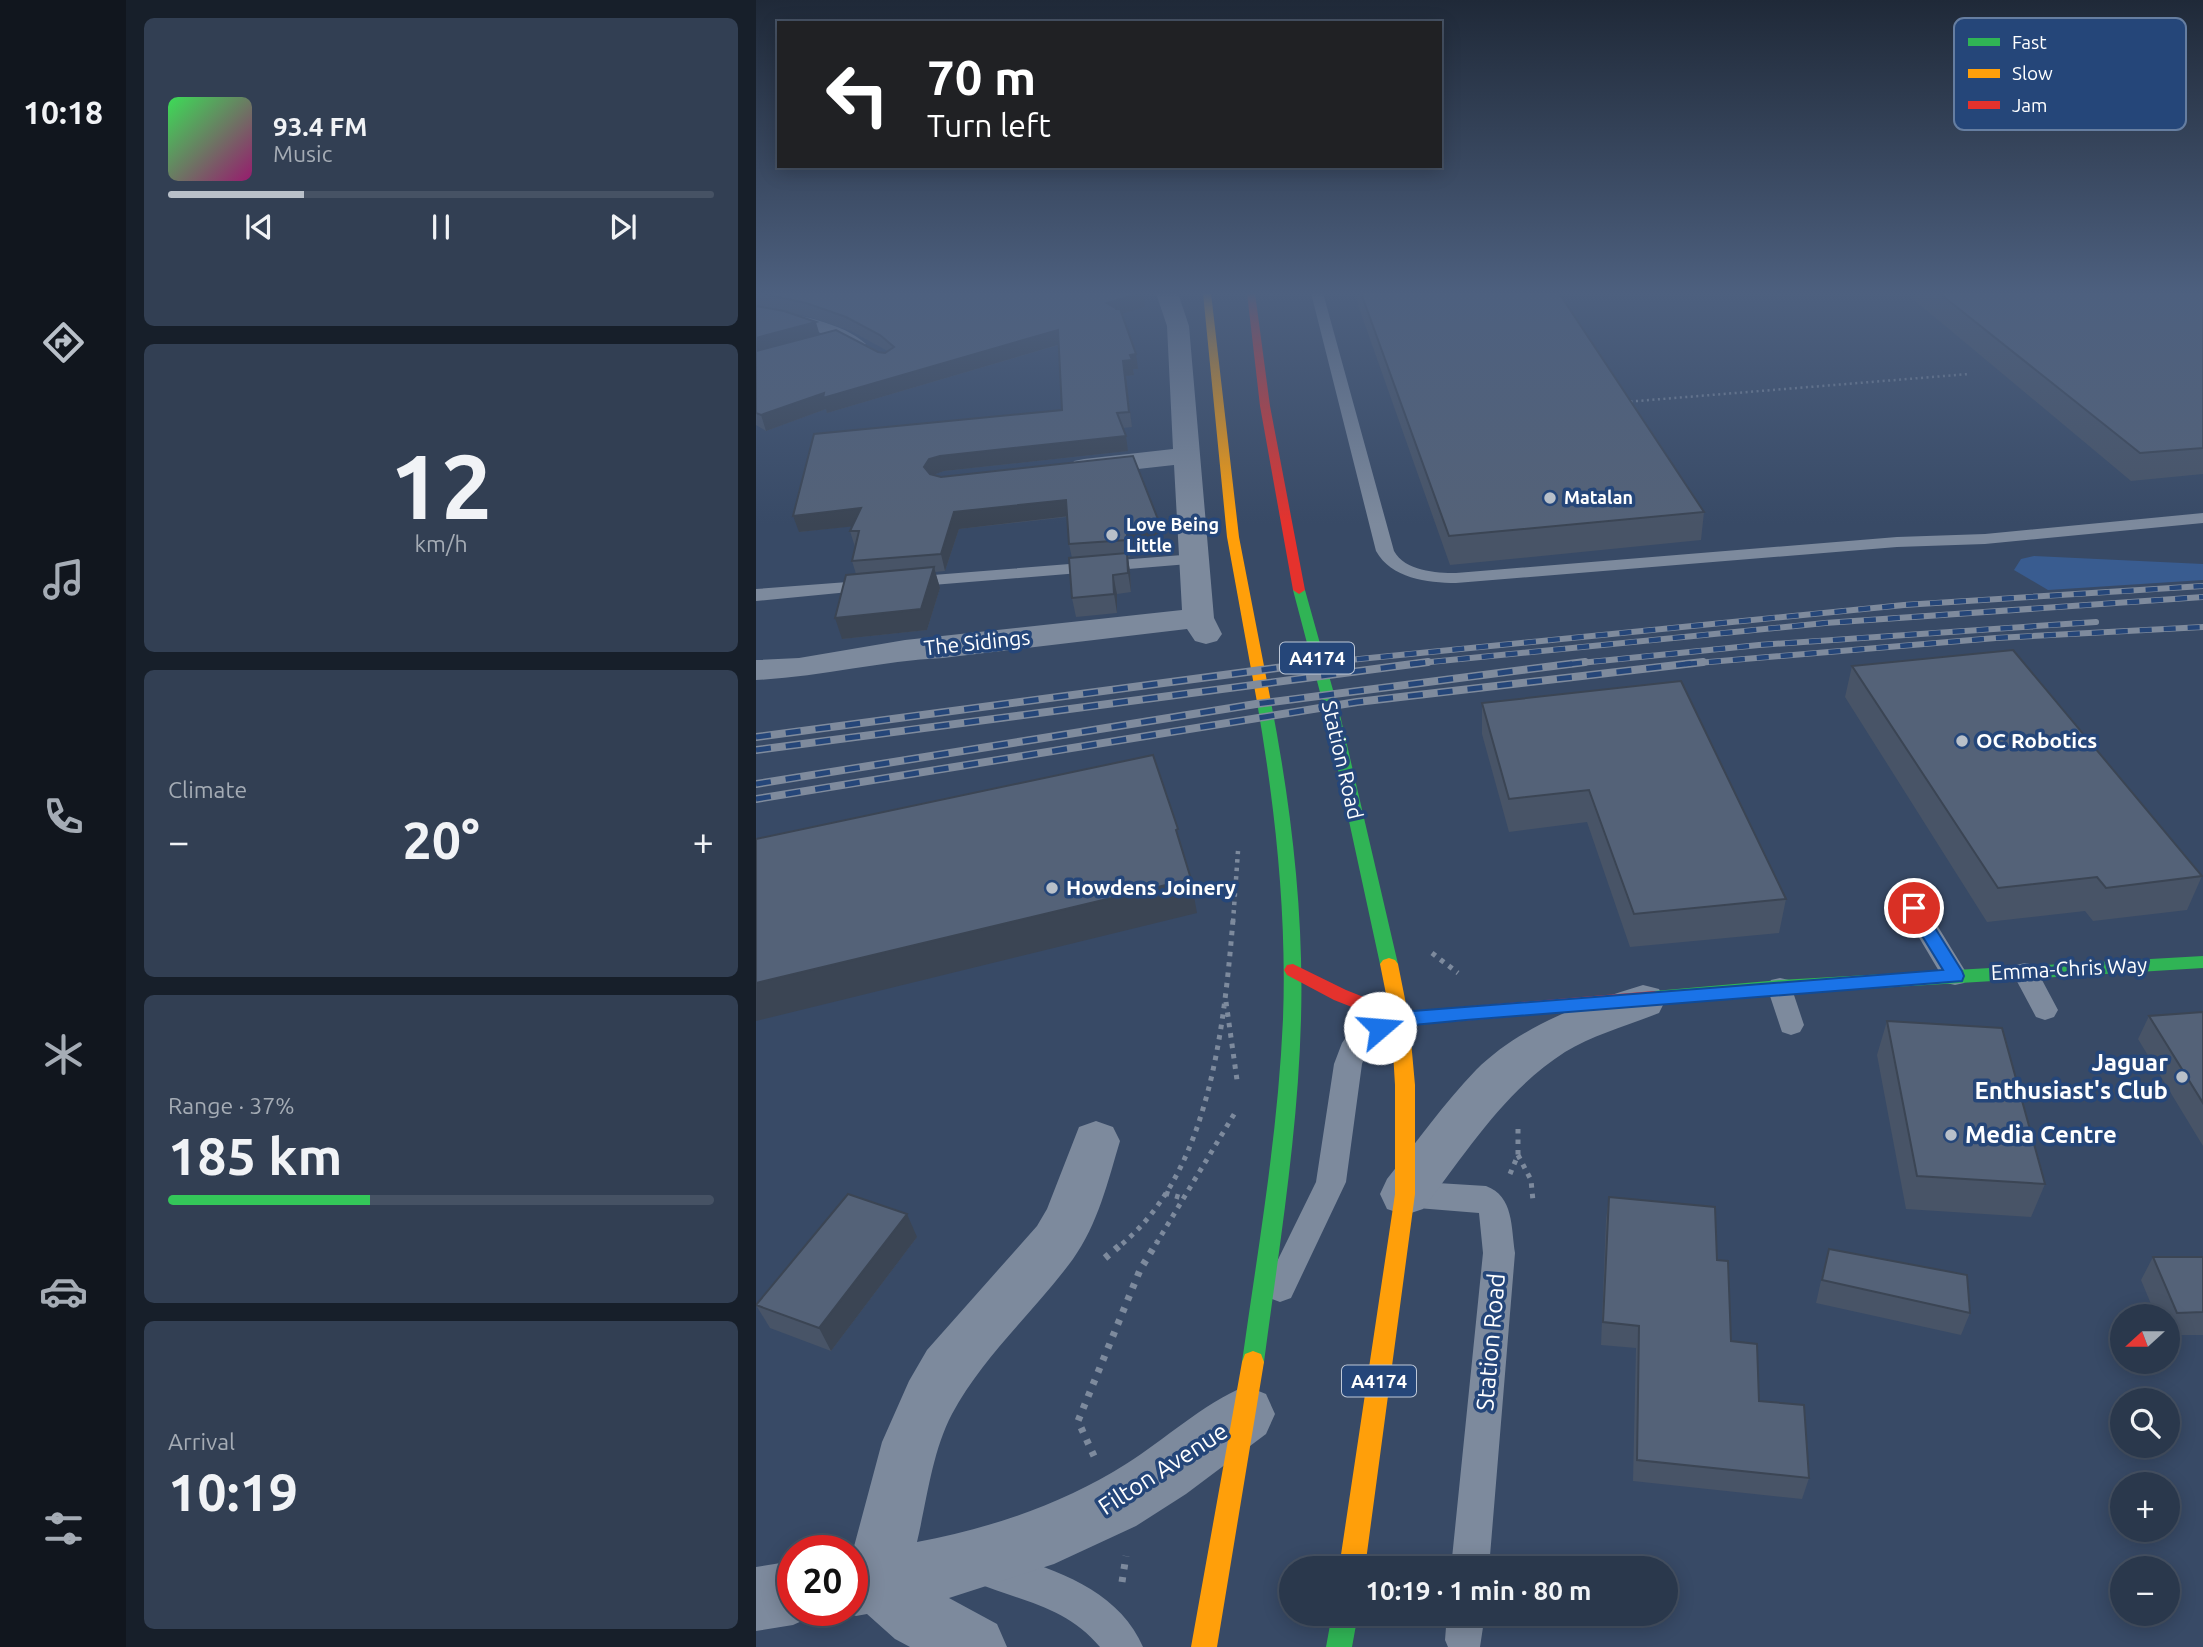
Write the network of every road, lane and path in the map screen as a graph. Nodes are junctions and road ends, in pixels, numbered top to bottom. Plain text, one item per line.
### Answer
1 (1181, 370) edge
2 (1215, 370) edge
3 (1261, 370) edge
4 (1337, 370) edge
5 (1969, 374) dead end
6 (1624, 402) edge
7 (1186, 456) junction
8 (1065, 469) edge
9 (2203, 518) edge
10 (1195, 559) junction
11 (756, 595) edge
12 (756, 670) edge
13 (1238, 840) dead end
14 (1904, 892) dead end
15 (2203, 962) edge
16 (1293, 970) junction
17 (2025, 972) junction
18 (1955, 976) junction
19 (1780, 988) junction
20 (1225, 994) junction
21 (1643, 1001) junction
22 (2045, 1010) dead end
23 (1400, 1019) junction
24 (1791, 1025) dead end
25 (1239, 1090) dead end
26 (1241, 1104) dead end
27 (1096, 1141) dead end
28 (1164, 1193) junction
29 (1405, 1194) junction
30 (1182, 1198) junction
31 (1097, 1265) dead end
32 (1256, 1339) junction
33 (1246, 1414) junction
34 (1100, 1470) dead end
35 (1354, 1556) edge
36 (1471, 1556) edge
37 (960, 1563) junction
38 (868, 1574) edge
39 (868, 1582) edge
40 (868, 1585) edge
41 (777, 1596) edge
42 (756, 1599) edge
43 (1343, 1626) edge
44 (974, 1647) edge
45 (1124, 1647) edge
46 (1204, 1647) edge
47 (1339, 1647) edge

1 - 7 street
2 - 16 main road, A4174
3 - 23 main road, Station Road / A4174
4 - 9 lane
5 - 6 path
7 - 8 street
7 - 10 street
10 - 11 lane
10 - 12 street, The Sidings
13 - 20 path
14 - 18 lane
15 - 17 main road, Emma-Chris Way
16 - 23 main road
16 - 32 main road, A4174
17 - 18 main road, Emma-Chris Way
17 - 22 lane
18 - 19 main road, Emma-Chris Way
19 - 21 main road, Emma-Chris Way
19 - 24 lane
20 - 25 path
20 - 28 path
21 - 23 main road, Emma-Chris Way
21 - 29 street, Emma-Chris Way
23 - 29 main road, Station Road / A4174
23 - 32 lane
26 - 30 path
27 - 38 street
28 - 30 path
28 - 31 path
29 - 35 main road, Station Road / A4174
29 - 36 lane, Station Road
30 - 34 path
32 - 33 main road, A4174
33 - 37 street, Filton Avenue
33 - 46 main road, A4174
37 - 39 street, Filton Avenue
37 - 45 lane, Filton Avenue
40 - 44 street
41 - 42 street
43 - 47 main road

